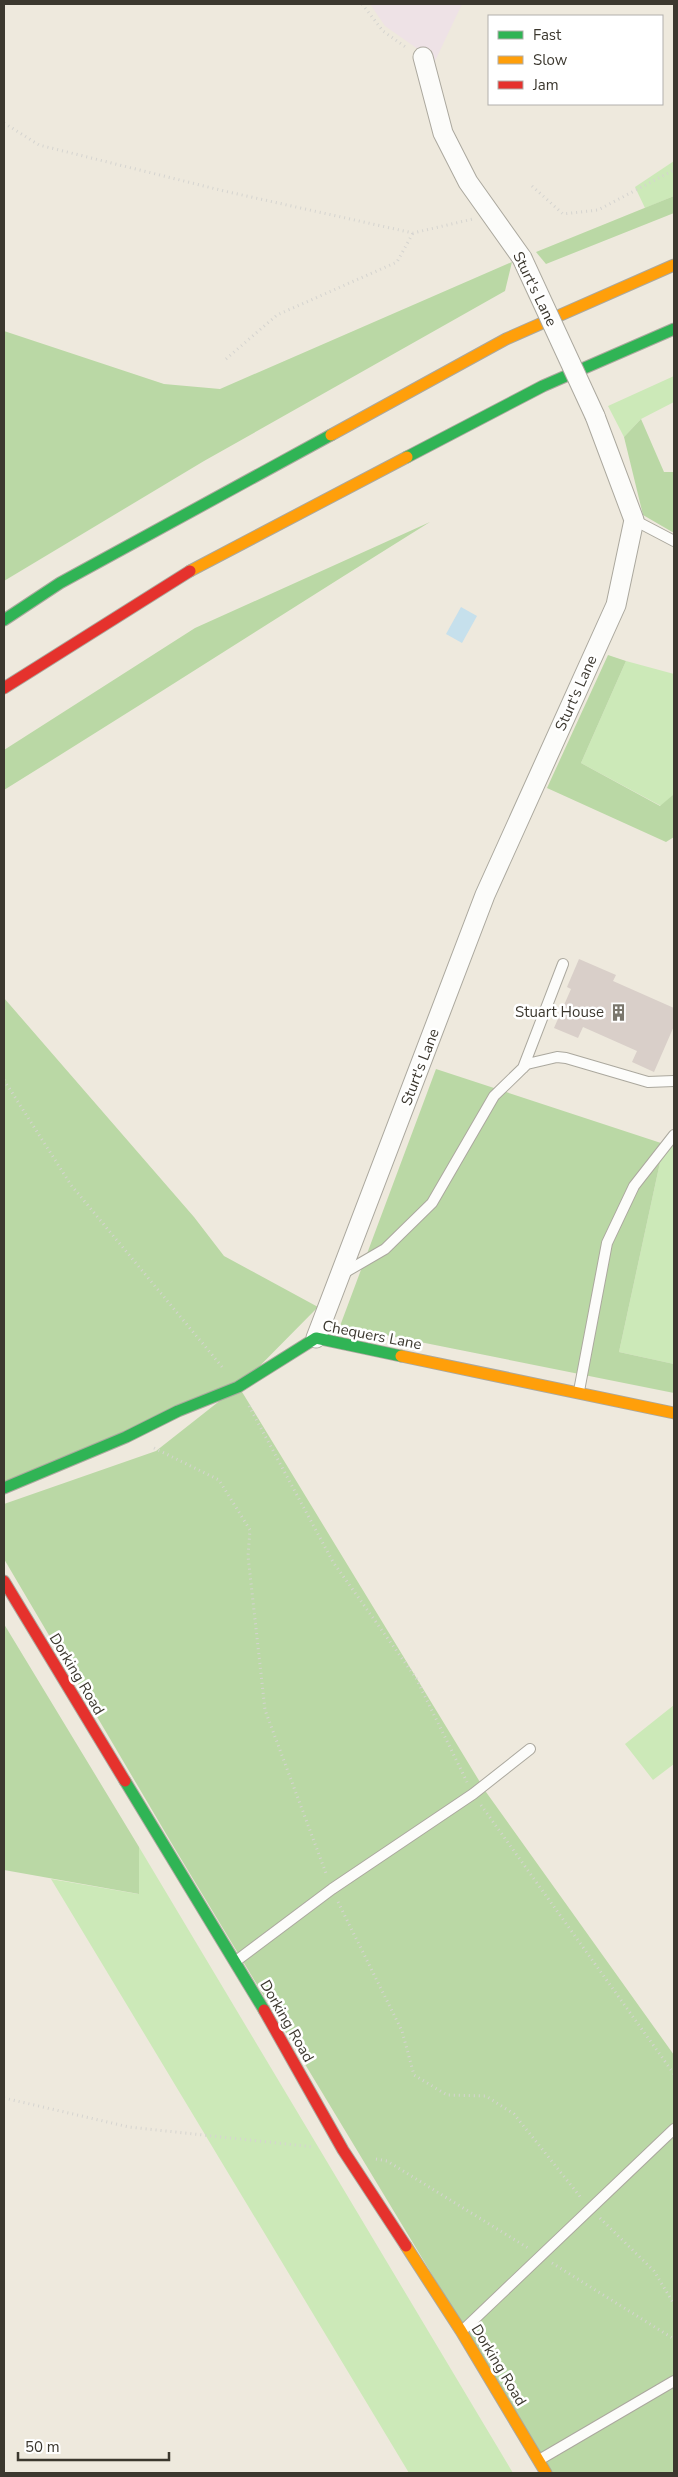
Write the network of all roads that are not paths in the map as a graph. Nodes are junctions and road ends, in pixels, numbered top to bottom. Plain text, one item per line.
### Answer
1 (423, 57) road end
2 (674, 265) edge
3 (674, 329) edge
4 (634, 520) junction
5 (674, 541) edge
6 (4, 620) edge
7 (4, 688) edge
8 (563, 964) dead end
9 (523, 1068) junction
10 (674, 1081) edge
11 (674, 1134) edge
12 (341, 1274) junction
13 (316, 1338) junction
14 (579, 1393) junction
15 (674, 1413) edge
16 (4, 1488) edge
17 (4, 1582) edge
18 (530, 1749) dead end
19 (235, 1962) junction
20 (674, 2129) edge
21 (461, 2331) junction
22 (674, 2381) edge
23 (538, 2460) junction
24 (546, 2473) edge

1 - 4 street, Sturt's Lane, bridge
2 - 6 main road
3 - 7 main road
4 - 5 lane
4 - 12 street, Sturt's Lane
8 - 9 lane
9 - 10 lane
9 - 12 lane
11 - 14 lane
12 - 13 street, Sturt's Lane
13 - 14 main road, Chequers Lane
13 - 16 main road, Chequers Lane
14 - 15 main road, Chequers Lane
17 - 19 main road, Dorking Road
18 - 19 lane
19 - 21 main road, Dorking Road
20 - 21 lane
21 - 23 main road, Dorking Road
22 - 23 lane
23 - 24 main road, Dorking Road

